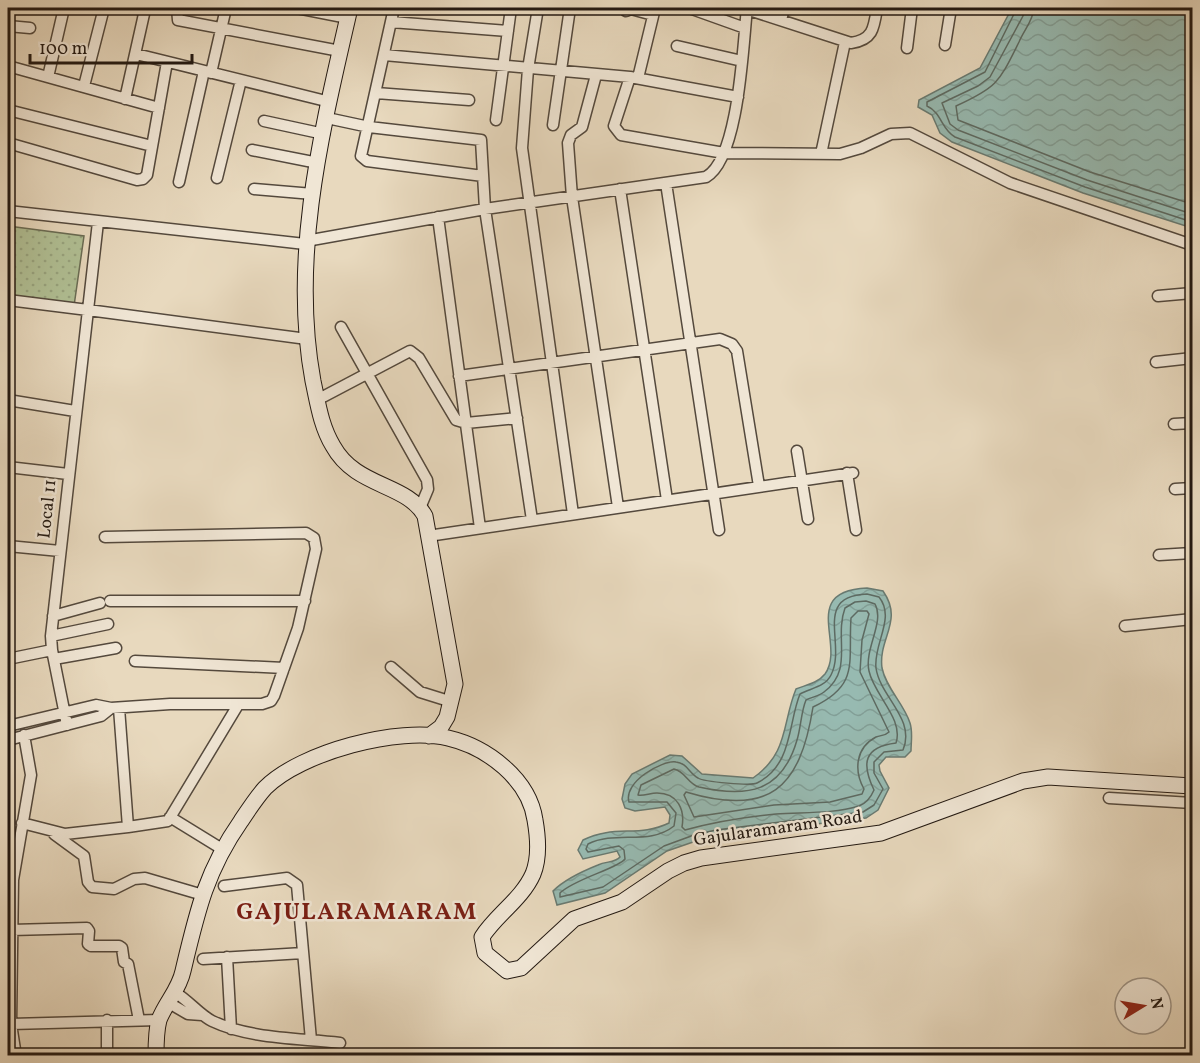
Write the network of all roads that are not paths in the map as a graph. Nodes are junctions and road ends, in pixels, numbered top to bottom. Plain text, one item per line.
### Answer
1 (64, 8) edge
2 (104, 8) edge
3 (139, 8) edge
4 (177, 8) edge
5 (225, 8) edge
6 (297, 8) edge
7 (394, 8) edge
8 (511, 8) edge
9 (538, 8) edge
10 (570, 8) edge
11 (689, 8) edge
12 (746, 8) edge
13 (784, 8) edge
14 (877, 8) edge
15 (912, 8) edge
16 (951, 8) edge
17 (626, 11) dead end
18 (654, 11) edge
19 (349, 13) edge
20 (781, 20) junction
21 (391, 22) junction
22 (8, 26) edge
23 (30, 28) dead end
24 (221, 28) junction
25 (745, 28) junction
26 (508, 31) junction
27 (845, 42) junction
28 (945, 45) dead end
29 (677, 46) dead end
30 (907, 48) dead end
31 (340, 51) junction
32 (136, 54) junction
33 (384, 55) junction
34 (742, 61) junction
35 (167, 62) junction
36 (8, 66) edge
37 (503, 67) junction
38 (528, 69) junction
39 (561, 71) junction
40 (208, 72) junction
41 (596, 75) junction
42 (48, 77) junction
43 (634, 77) junction
44 (241, 80) junction
45 (84, 86) junction
46 (376, 93) junction
47 (738, 98) junction
48 (125, 99) junction
49 (469, 100) dead end
50 (330, 102) junction
51 (159, 108) junction
52 (8, 110) edge
53 (327, 118) junction
54 (495, 120) dead end
55 (264, 121) dead end
56 (553, 125) dead end
57 (369, 127) junction
58 (324, 134) junction
59 (8, 143) edge
60 (152, 146) junction
61 (252, 150) dead end
62 (724, 153) junction
63 (822, 154) junction
64 (318, 163) junction
65 (483, 176) junction
66 (217, 178) dead end
67 (179, 182) dead end
68 (666, 183) junction
69 (254, 189) dead end
70 (620, 189) junction
71 (313, 194) junction
72 (572, 196) junction
73 (529, 202) junction
74 (484, 209) junction
75 (8, 211) edge
76 (438, 217) junction
77 (98, 222) junction
78 (306, 243) junction
79 (1192, 245) edge
80 (1192, 293) edge
81 (1158, 296) dead end
82 (8, 300) edge
83 (87, 310) junction
84 (340, 327) dead end
85 (307, 339) junction
86 (690, 343) junction
87 (644, 350) junction
88 (596, 357) junction
89 (1192, 358) edge
90 (1156, 362) dead end
91 (552, 363) junction
92 (509, 369) junction
93 (366, 374) junction
94 (459, 376) junction
95 (8, 400) edge
96 (317, 400) junction
97 (75, 411) junction
98 (517, 418) junction
99 (466, 423) junction
100 (1192, 423) edge
101 (1174, 424) dead end
102 (797, 451) dead end
103 (8, 467) edge
104 (68, 474) junction
105 (800, 480) junction
106 (759, 486) junction
107 (1192, 488) edge
108 (1176, 489) dead end
109 (712, 493) junction
110 (667, 500) junction
111 (618, 507) junction
112 (420, 508) junction
113 (573, 514) junction
114 (808, 519) dead end
115 (532, 520) junction
116 (480, 528) junction
117 (718, 530) dead end
118 (856, 530) dead end
119 (428, 536) junction
120 (105, 537) dead end
121 (8, 546) edge
122 (60, 551) junction
123 (1192, 553) edge
124 (1159, 555) dead end
125 (305, 601) junction
126 (53, 616) junction
127 (1192, 619) edge
128 (108, 624) dead end
129 (1125, 626) dead end
130 (51, 636) junction
131 (116, 648) dead end
132 (53, 654) junction
133 (8, 659) edge
134 (135, 661) dead end
135 (391, 667) dead end
136 (284, 668) junction
137 (452, 702) junction
138 (238, 705) junction
139 (115, 708) junction
140 (64, 711) junction
141 (67, 725) junction
142 (8, 726) edge
143 (24, 735) junction
144 (429, 736) junction
145 (8, 740) edge
146 (1192, 786) edge
147 (1109, 798) dead end
148 (1192, 803) edge
149 (170, 817) junction
150 (22, 823) junction
151 (128, 827) junction
152 (52, 833) junction
153 (222, 849) junction
154 (224, 886) dead end
155 (202, 895) junction
156 (11, 930) junction
157 (303, 953) junction
158 (227, 957) junction
159 (204, 959) dead end
160 (172, 998) junction
161 (107, 1020) junction
162 (139, 1020) junction
163 (159, 1020) junction
164 (9, 1024) edge
165 (231, 1029) junction
166 (311, 1040) junction
167 (340, 1043) dead end
168 (16, 1056) edge
169 (107, 1056) edge
170 (156, 1056) edge

1 - 42 street
2 - 45 street
3 - 32 street
4 - 24 street
5 - 24 street
6 - 19 street
7 - 21 street
8 - 26 street
9 - 38 street
10 - 39 street
11 - 25 street
12 - 20 street
12 - 25 street
13 - 20 street
14 - 27 street
15 - 30 street
16 - 28 street
17 - 18 street
18 - 43 street
19 - 31 main road
20 - 27 street
21 - 26 street
21 - 33 street
22 - 23 street
24 - 31 street
24 - 40 street
25 - 34 street
26 - 37 street
27 - 63 street
29 - 34 street
31 - 50 main road
32 - 35 street
32 - 48 street
33 - 37 street
33 - 46 street
34 - 47 street
35 - 40 street
35 - 51 street
36 - 42 street
37 - 38 street
37 - 54 street
38 - 39 street
38 - 73 street
39 - 41 street
39 - 56 street
40 - 44 street
40 - 67 street
41 - 43 street
41 - 72 street
42 - 45 street
43 - 47 street
43 - 62 street
44 - 50 street
44 - 66 street
45 - 48 street
46 - 49 street
46 - 57 street
47 - 62 street
48 - 51 street
50 - 53 main road
51 - 60 street
52 - 60 street
53 - 57 street
53 - 58 main road
55 - 58 street
57 - 65 street
57 - 65 street
58 - 64 main road
59 - 60 street
61 - 64 street
62 - 63 street
62 - 68 street
63 - 79 street
64 - 71 main road
65 - 74 street
68 - 70 street
68 - 86 street
69 - 71 street
70 - 72 street
70 - 87 street
71 - 78 main road
72 - 73 street
72 - 88 street
73 - 74 street
73 - 91 street
74 - 76 street
74 - 92 street
75 - 77 street
76 - 78 street
76 - 94 street
77 - 78 street
77 - 83 street, Local 11
78 - 85 main road
80 - 81 street
82 - 83 street
83 - 85 street
83 - 97 street, Local 11
84 - 93 street
85 - 96 main road
86 - 87 street
86 - 106 street
86 - 109 street
87 - 88 street
87 - 110 street
88 - 91 street
88 - 111 street
89 - 90 street
91 - 92 street
91 - 113 street
92 - 94 street
92 - 98 street
93 - 96 street
93 - 99 street
93 - 112 street
94 - 99 street
95 - 97 street
96 - 112 main road
97 - 104 street, Local 11
98 - 99 street
98 - 115 street
99 - 116 street
100 - 101 street
102 - 105 street
103 - 104 street
104 - 122 street, Local 11
105 - 106 street
105 - 114 street
105 - 118 street
106 - 109 street
107 - 108 street
109 - 110 street
109 - 117 street
110 - 111 street
111 - 113 street
112 - 119 main road
113 - 115 street
115 - 116 street
116 - 119 street
119 - 137 main road
120 - 125 street
121 - 122 street
122 - 126 street, Local 11
123 - 124 street
125 - 126 street
125 - 136 street
126 - 130 street, Local 11
127 - 129 street
128 - 130 street
130 - 132 street, Local 11
131 - 132 street
132 - 133 street
132 - 140 street, Local 11
134 - 136 street
135 - 137 street
136 - 138 street
137 - 144 main road
138 - 139 street
138 - 149 street
139 - 140 street
139 - 141 street
139 - 151 street
140 - 141 street, Local 11
140 - 142 street
141 - 143 street
143 - 145 street
143 - 150 street
144 - 146 main road, Gajularamaram Road
144 - 153 main road, Gajularamaram Road
147 - 148 street
149 - 151 street
149 - 153 street
150 - 152 street
150 - 156 street
151 - 152 street
152 - 155 street
153 - 155 main road, Gajularamaram Road
154 - 157 street
155 - 160 main road, Gajularamaram Road
156 - 162 street
156 - 164 street
157 - 158 street
157 - 166 street
158 - 159 street
158 - 165 street
160 - 163 main road, Gajularamaram Road
160 - 165 street
161 - 162 street
161 - 164 street
161 - 169 street
162 - 163 street
163 - 170 main road, Gajularamaram Road
164 - 168 street
165 - 166 street
166 - 167 street

